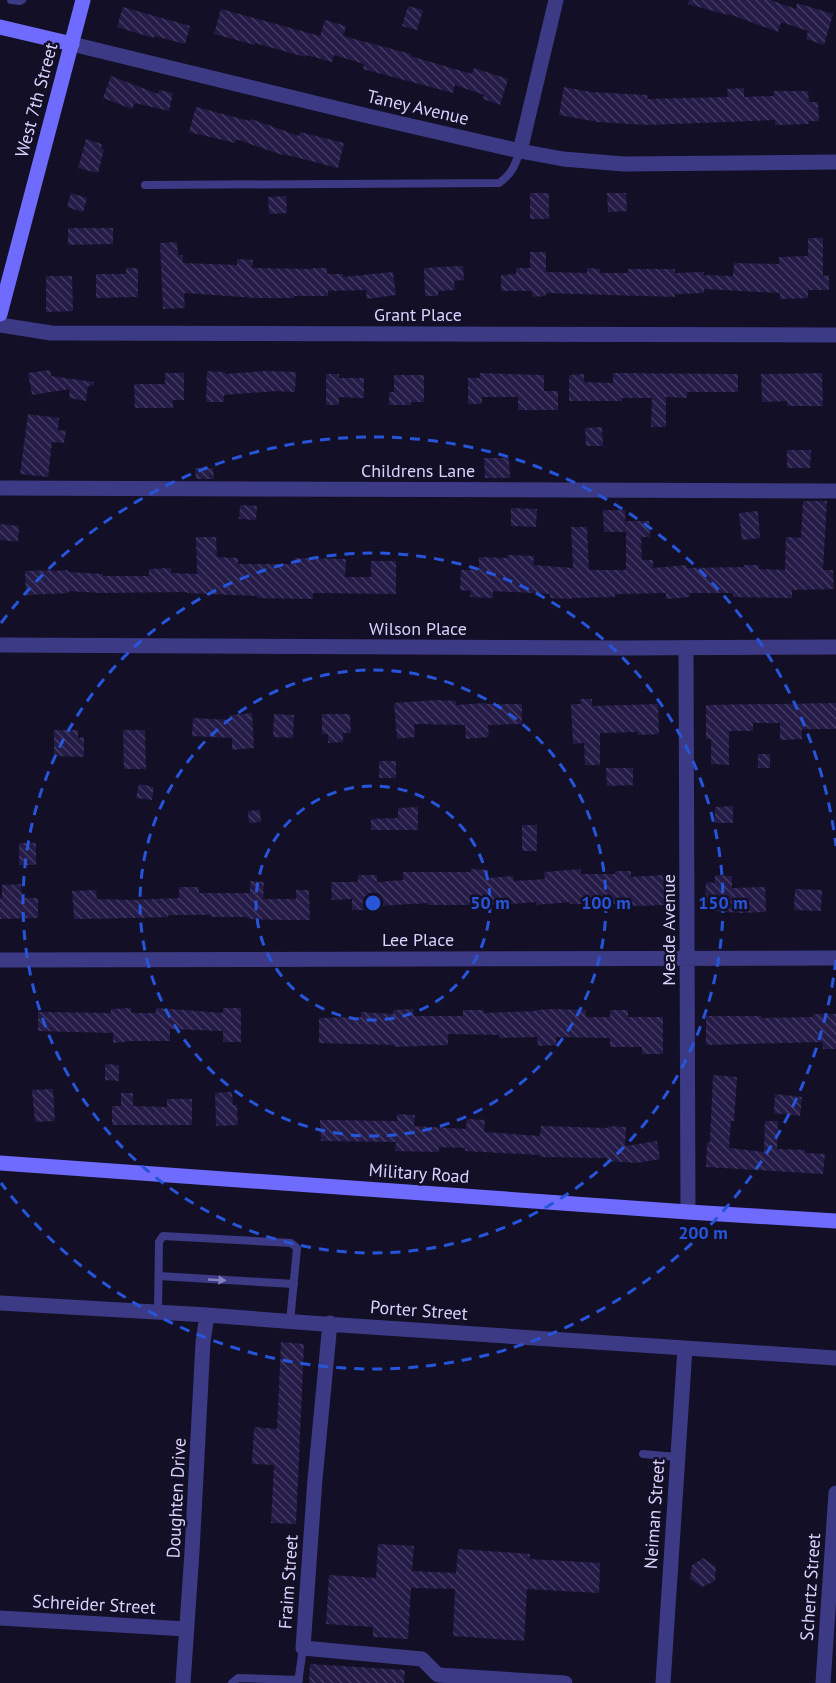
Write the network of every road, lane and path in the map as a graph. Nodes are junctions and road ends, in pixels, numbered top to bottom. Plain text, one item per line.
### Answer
1 (11, 0) edge
2 (22, 0) edge
3 (83, 0) edge
4 (556, 0) edge
5 (0, 27) edge
6 (72, 44) junction
7 (520, 151) junction
8 (836, 162) edge
9 (145, 185) dead end
10 (4, 283) edge
11 (0, 314) edge
12 (0, 325) edge
13 (836, 335) edge
14 (0, 488) edge
15 (836, 491) edge
16 (0, 645) edge
17 (836, 647) edge
18 (686, 649) junction
19 (687, 957) junction
20 (836, 958) edge
21 (0, 960) edge
22 (0, 1163) edge
23 (688, 1212) junction
24 (836, 1221) edge
25 (159, 1276) junction
26 (294, 1284) junction
27 (0, 1303) edge
28 (158, 1312) junction
29 (207, 1315) junction
30 (290, 1322) junction
31 (330, 1323) junction
32 (685, 1348) junction
33 (836, 1358) edge
34 (643, 1454) dead end
35 (677, 1457) junction
36 (836, 1493) edge
37 (0, 1618) edge
38 (186, 1629) junction
39 (303, 1648) junction
40 (298, 1681) edge
41 (183, 1683) edge
42 (232, 1683) edge
43 (565, 1683) edge
44 (663, 1683) edge
45 (823, 1683) edge

1 - 2 lane
3 - 6 street, West 7th Street
4 - 7 street
5 - 6 street, Taney Avenue
6 - 7 street, Taney Avenue
6 - 10 street, West 7th Street
7 - 8 street, Taney Avenue
7 - 9 lane
10 - 11 street, West 7th Street
12 - 13 street, Grant Place
14 - 15 street, Childrens Lane
16 - 18 street, Wilson Place
17 - 18 street, Wilson Place
18 - 19 street, Meade Avenue
19 - 20 street, Lee Place
19 - 21 street, Lee Place
19 - 23 street, Meade Avenue
22 - 23 street, Military Road
23 - 24 street, Military Road
25 -> 26 lane
25 - 26 lane
25 - 28 lane
26 - 30 lane
27 - 28 street, Porter Street
28 - 29 street, Porter Street
29 - 30 street, Porter Street
29 - 38 street, Doughten Drive
30 - 31 street, Porter Street
31 - 32 street, Porter Street
31 - 39 street, Fraim Street
32 - 33 street, Porter Street
32 - 35 street, Neiman Street
34 - 35 lane
35 - 44 street, Neiman Street
36 - 45 street, Schertz Street
37 - 38 street, Schreider Street
38 - 41 street, Doughten Drive
39 - 40 lane
39 - 43 street, Fraim Street
40 - 42 lane

